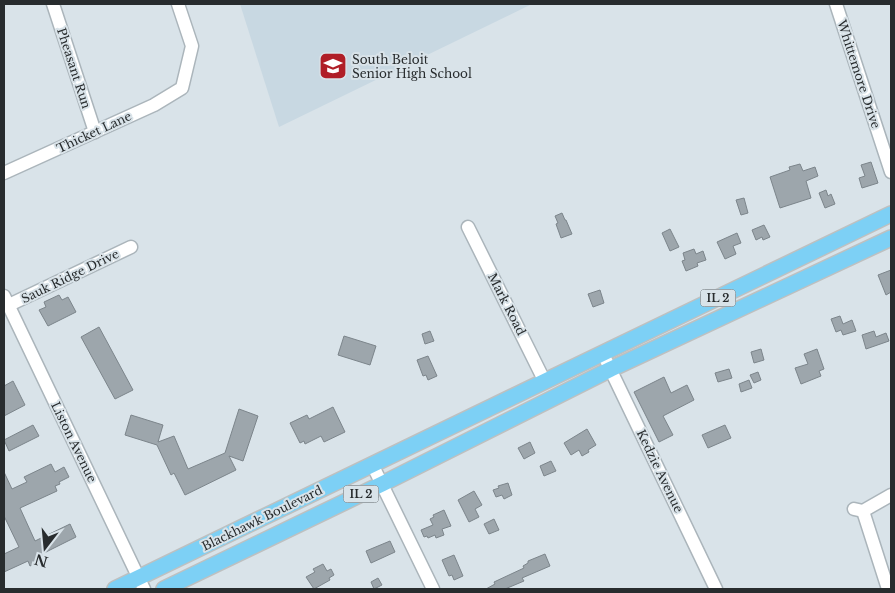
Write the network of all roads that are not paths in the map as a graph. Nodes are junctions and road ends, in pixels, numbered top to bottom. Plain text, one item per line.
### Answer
1 (53, 4) edge
2 (178, 4) edge
3 (836, 4) edge
4 (95, 132) junction
5 (891, 172) edge
6 (4, 173) edge
7 (891, 214) edge
8 (468, 227) dead end
9 (891, 238) edge
10 (131, 247) dead end
11 (6, 301) edge
12 (603, 354) junction
13 (611, 368) junction
14 (546, 382) junction
15 (372, 464) junction
16 (382, 484) junction
17 (891, 495) edge
18 (142, 583) edge
19 (115, 589) edge
20 (164, 589) edge
21 (433, 589) edge
22 (716, 589) edge
23 (888, 589) edge

1 - 4 street, Pheasant Run
2 - 4 street, Thicket Lane
3 - 5 street, Whittemore Drive
4 - 6 street, Thicket Lane
7 - 12 main road, IL 2
8 - 14 street, Mark Road
9 - 13 main road, IL 2
10 - 11 street, Sauk Ridge Drive
11 - 18 street, Liston Avenue
12 - 13 street, Kedzie Avenue
12 - 14 main road, IL 2
13 - 16 main road, Blackhawk Boulevard / IL 2
13 - 22 street, Kedzie Avenue
14 - 15 main road, Blackhawk Boulevard / IL 2
15 - 16 street
15 - 18 main road, Blackhawk Boulevard / IL 2
16 - 20 main road, Blackhawk Boulevard / IL 2
16 - 21 street
17 - 23 street
18 - 19 main road, Blackhawk Boulevard / IL 2

